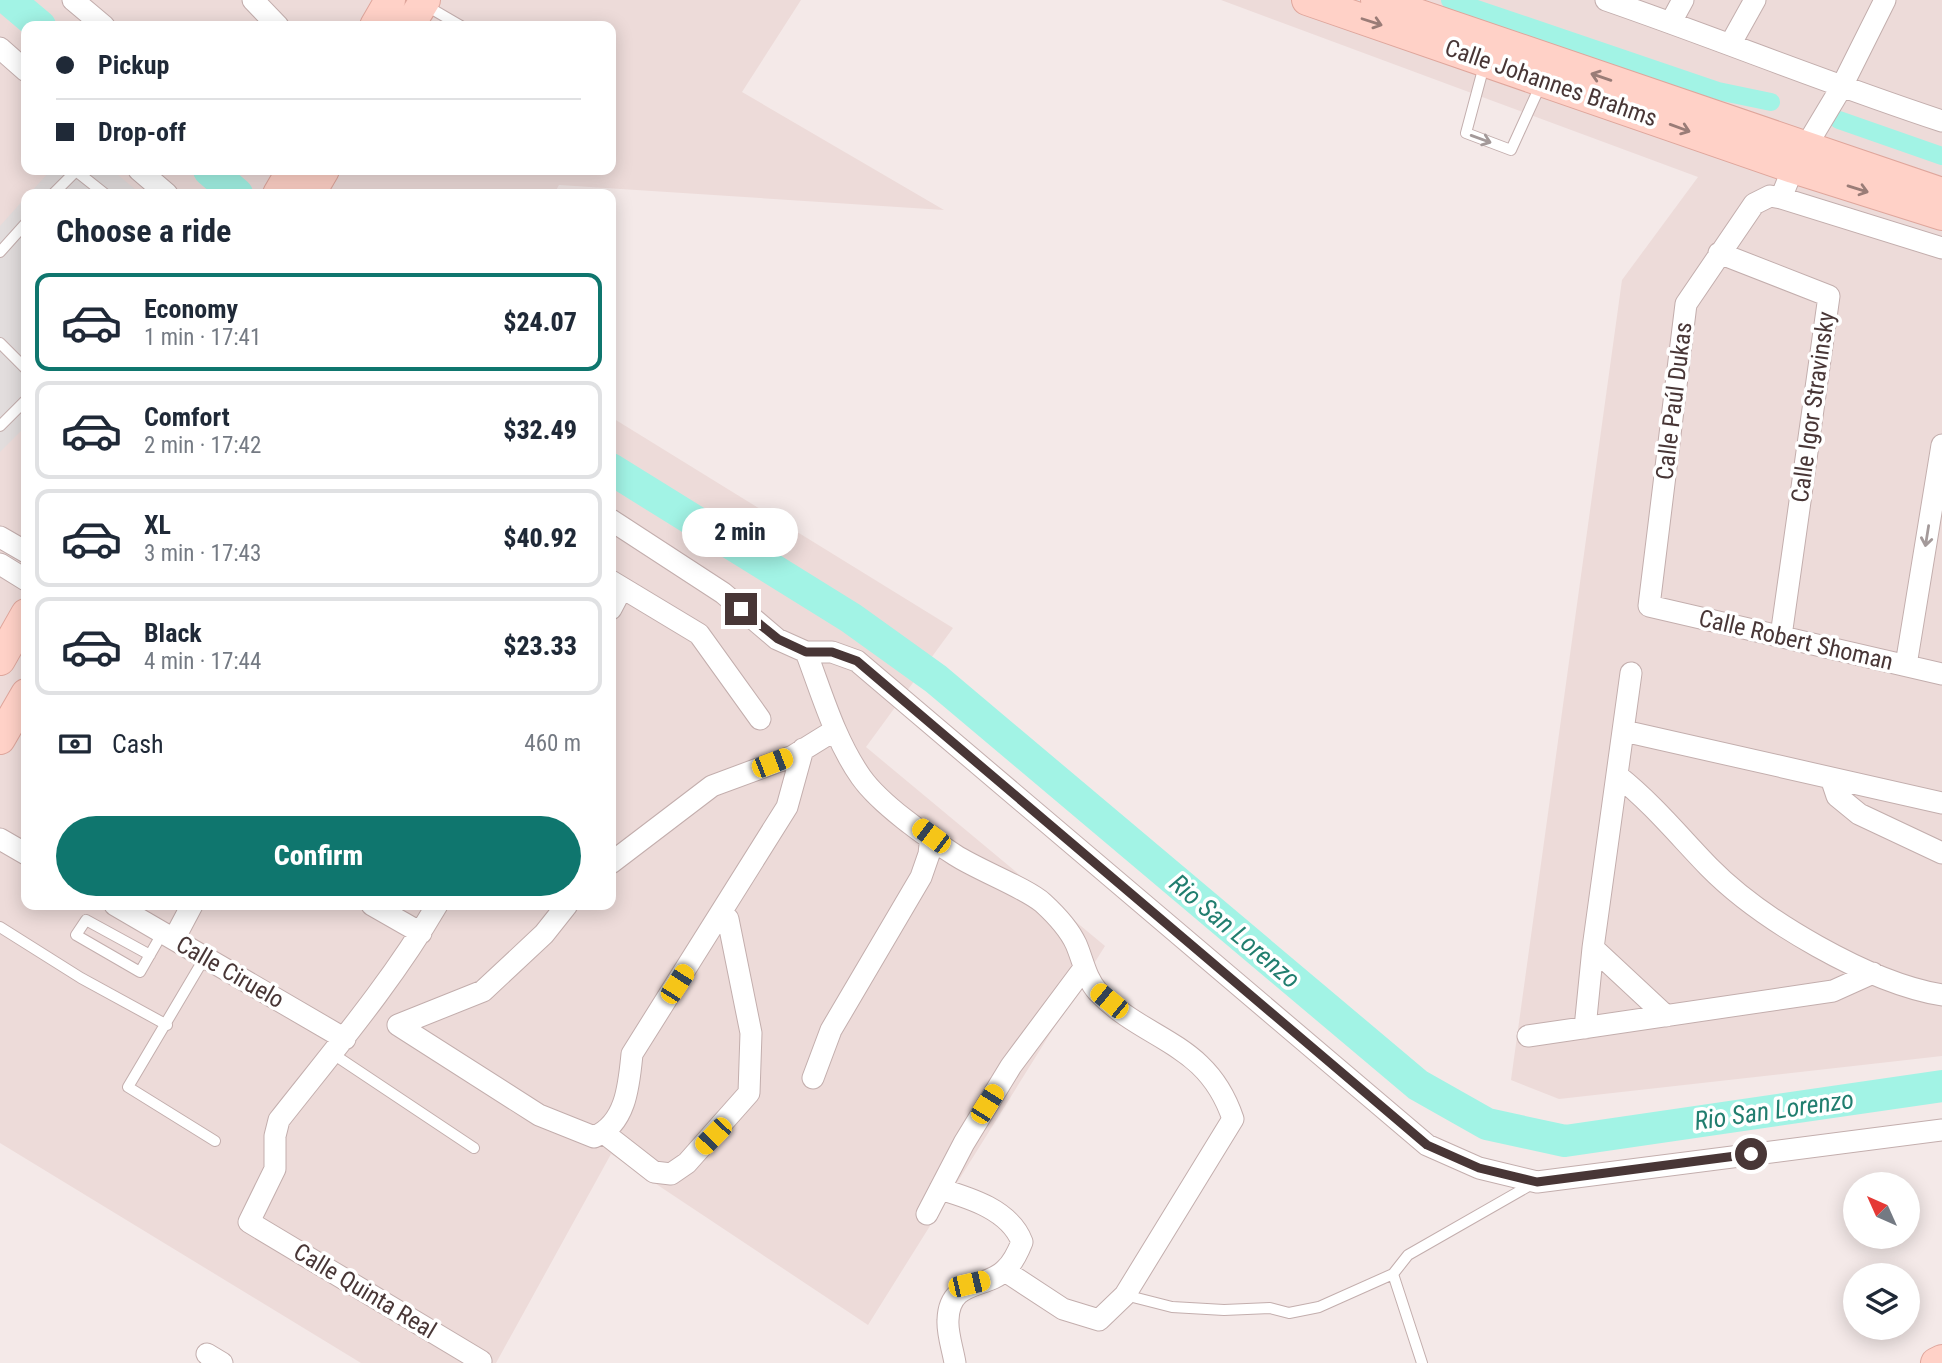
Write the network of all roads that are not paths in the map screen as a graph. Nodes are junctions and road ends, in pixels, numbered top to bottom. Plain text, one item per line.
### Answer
1 (73, 0) edge
2 (253, 0) edge
3 (390, 0) edge
4 (1307, 0) edge
5 (1376, 0) edge
6 (1606, 0) edge
7 (1683, 0) edge
8 (1755, 0) edge
9 (1885, 0) edge
10 (419, 10) edge
11 (98, 21) edge
12 (273, 21) edge
13 (378, 21) edge
14 (448, 21) edge
15 (1671, 22) junction
16 (1731, 43) junction
17 (0, 48) edge
18 (1486, 60) junction
19 (21, 67) edge
20 (1544, 79) junction
21 (1840, 88) junction
22 (1942, 121) edge
23 (1799, 157) junction
24 (72, 175) edge
25 (81, 175) edge
26 (145, 175) edge
27 (308, 175) edge
28 (288, 181) edge
29 (58, 189) edge
30 (98, 189) edge
31 (161, 189) edge
32 (1942, 193) edge
33 (1782, 198) junction
34 (1942, 215) edge
35 (21, 228) edge
36 (1942, 248) edge
37 (0, 251) edge
38 (1718, 253) junction
39 (0, 343) edge
40 (21, 364) edge
41 (21, 405) edge
42 (0, 426) edge
43 (1942, 445) edge
44 (616, 523) edge
45 (0, 537) edge
46 (21, 549) edge
47 (0, 564) edge
48 (21, 577) edge
49 (617, 585) edge
50 (1649, 606) joint
51 (17, 619) edge
52 (1781, 636) junction
53 (806, 652) junction
54 (0, 660) edge
55 (1906, 665) junction
56 (1631, 673) dead end
57 (1942, 674) edge
58 (21, 705) edge
59 (760, 719) dead end
60 (835, 730) junction
61 (1624, 731) junction
62 (0, 739) edge
63 (803, 750) junction
64 (1618, 776) junction
65 (1831, 778) junction
66 (1942, 803) edge
67 (931, 836) junction
68 (0, 839) edge
69 (21, 851) edge
70 (1942, 853) edge
71 (616, 859) edge
72 (124, 910) edge
73 (188, 910) edge
74 (381, 910) edge
75 (434, 910) edge
76 (563, 910) edge
77 (723, 914) junction
78 (0, 927) edge
79 (421, 933) junction
80 (169, 935) junction
81 (1593, 948) junction
82 (150, 955) junction
83 (205, 957) junction
84 (1084, 968) junction
85 (1873, 973) junction
86 (1942, 995) edge
87 (1666, 1016) junction
88 (167, 1025) junction
89 (1585, 1028) junction
90 (1528, 1036) dead end
91 (339, 1046) junction
92 (813, 1078) dead end
93 (1942, 1130) edge
94 (604, 1133) junction
95 (215, 1141) dead end
96 (474, 1148) dead end
97 (1537, 1182) junction
98 (940, 1189) junction
99 (927, 1214) dead end
100 (1005, 1271) junction
101 (1392, 1274) junction
102 (1125, 1295) junction
103 (1942, 1360) edge
104 (481, 1361) edge
105 (955, 1363) edge
106 (1422, 1363) edge
107 (1936, 1363) edge

1 - 11 street
2 - 12 street
3 - 13 main road
4 -> 18 main road, Calle Johannes Brahms
23 -> 5 main road, Calle Johannes Brahms
6 - 15 street
7 - 15 street
8 - 16 street
9 - 21 street
10 - 14 lane
15 - 16 street
16 - 21 street
17 - 19 street
18 - 20 main road, Calle Johannes Brahms
18 -> 20 lane
20 -> 23 main road, Calle Johannes Brahms
21 - 22 street
21 - 23 street
23 - 32 main road
23 - 33 street
23 -> 34 main road
24 - 29 lane
25 - 30 lane
26 - 31 street
27 - 28 main road
33 - 36 street
33 - 38 street, Calle Paúl Dukas
35 - 37 lane
38 - 50 street, Calle Paúl Dukas
38 - 52 street, Calle Igor Stravinsky
39 - 40 lane
41 - 42 lane
43 -> 55 street
44 - 53 street
45 - 46 street
47 - 48 street
49 - 59 street
50 - 52 street, Calle Robert Shoman
51 - 54 main road
52 - 55 street, Calle Robert Shoman
53 - 60 street
53 - 97 street
55 - 57 street, Calle Robert Shoman
56 - 61 street
58 - 62 main road
60 - 63 street
60 - 67 street
61 - 64 street
61 - 65 street
63 - 71 street
63 - 77 street
64 - 81 street
64 - 85 street
65 - 66 street
65 - 70 street
67 - 84 street
67 - 92 street
68 - 69 street
72 - 80 street, Calle Ciruelo
73 - 80 street
74 - 79 street
75 - 79 street
76 - 94 street
77 - 94 street
77 - 94 street
78 - 88 lane
79 - 91 street
80 - 82 lane
80 - 83 street, Calle Ciruelo
81 - 87 street
81 - 89 street
82 - 82 lane
83 - 88 lane
83 - 91 street, Calle Ciruelo
84 - 98 street
84 - 102 street
85 - 86 street
85 - 87 street
87 - 89 street
88 - 95 lane
89 - 90 street
91 - 96 lane
91 - 104 street, Calle Quinta Real
93 - 97 street
97 - 101 lane
98 - 99 street
98 - 100 street
100 - 102 street
100 - 105 street
101 - 102 lane
101 - 106 lane
103 - 107 main road

